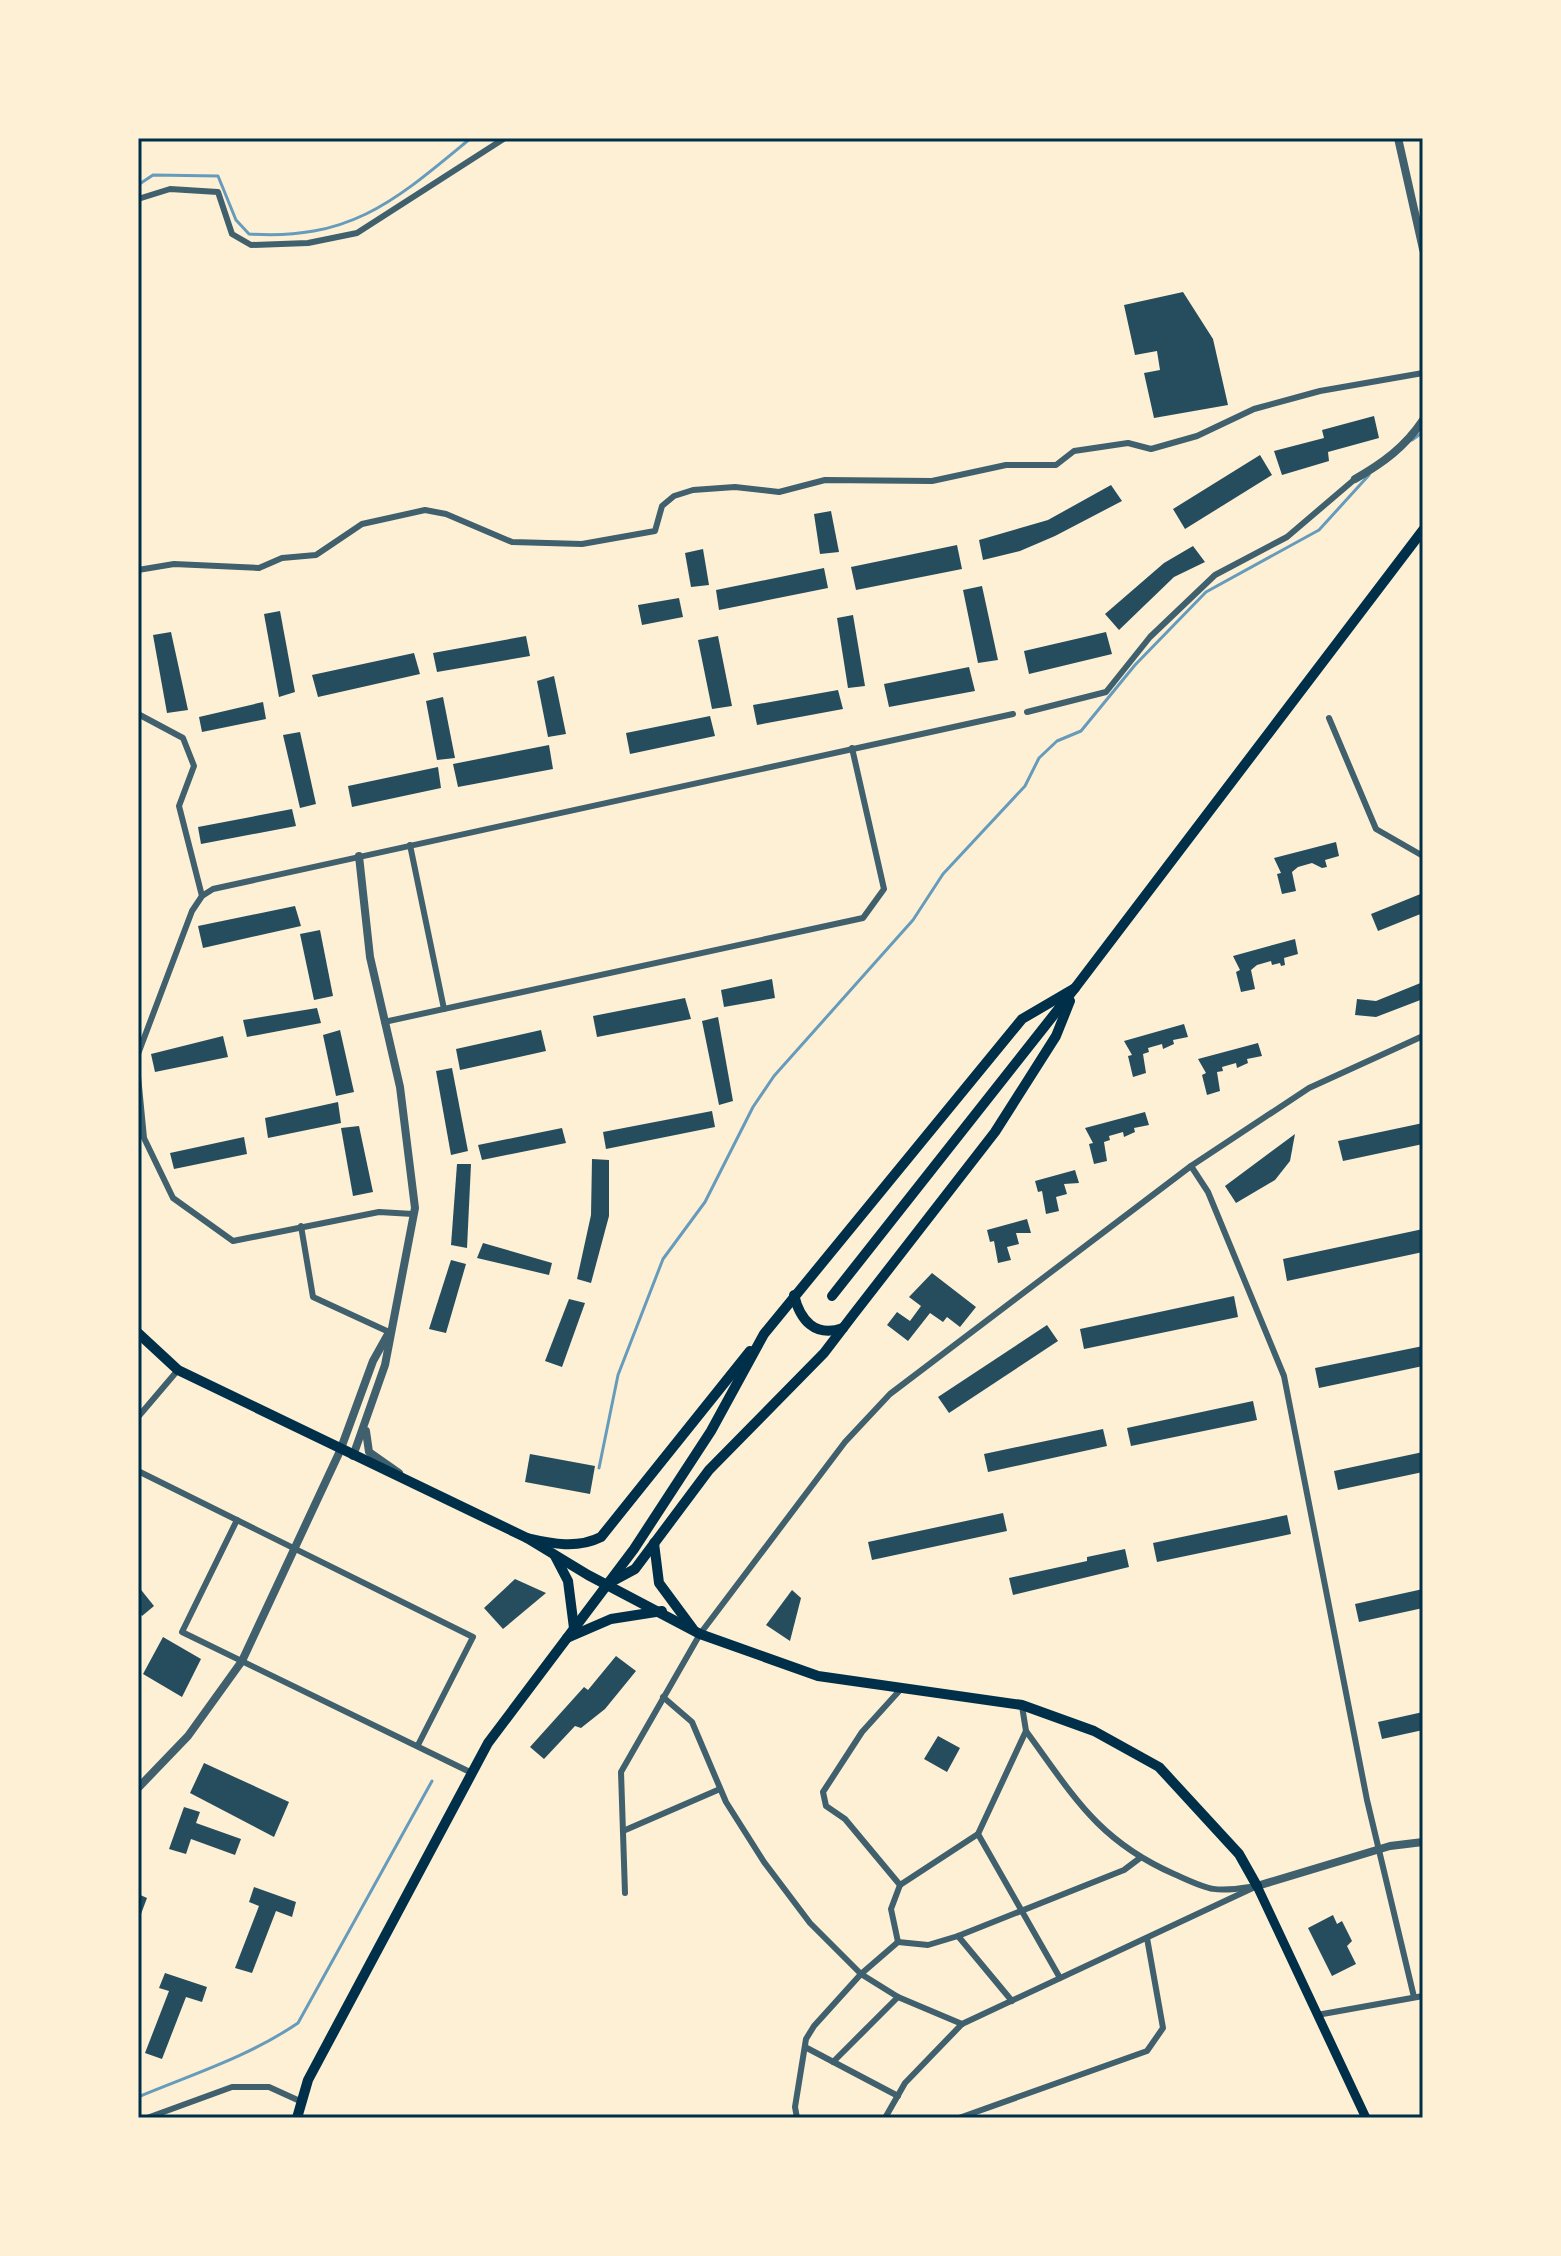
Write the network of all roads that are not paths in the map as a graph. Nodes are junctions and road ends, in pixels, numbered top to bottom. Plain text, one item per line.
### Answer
1 (505, 138) edge
2 (1398, 138) edge
3 (138, 199) edge
4 (1423, 249) edge
5 (1423, 373) edge
6 (1423, 420) edge
7 (1355, 479) joint
8 (1423, 530) edge
9 (138, 570) edge
10 (1027, 712) dead end
11 (138, 714) edge
12 (1013, 714) dead end
13 (1329, 718) dead end
14 (852, 748) junction
15 (410, 845) junction
16 (359, 856) junction
17 (1423, 856) edge
18 (202, 896) junction
19 (1075, 988) junction
20 (444, 1009) junction
21 (384, 1022) junction
22 (1423, 1036) edge
23 (138, 1054) edge
24 (138, 1073) edge
25 (1191, 1166) junction
26 (413, 1214) junction
27 (301, 1226) junction
28 (794, 1295) junction
29 (832, 1296) dead end
30 (853, 1315) junction
31 (389, 1332) junction
32 (138, 1333) edge
33 (764, 1334) junction
34 (178, 1370) junction
35 (138, 1417) edge
36 (366, 1422) junction
37 (340, 1451) junction
38 (353, 1456) junction
39 (138, 1471) edge
40 (415, 1486) junction
41 (237, 1520) junction
42 (527, 1538) junction
43 (654, 1542) junction
44 (295, 1549) junction
45 (554, 1554) junction
46 (606, 1585) junction
47 (662, 1611) junction
48 (574, 1628) junction
49 (697, 1632) junction
50 (566, 1639) junction
51 (242, 1661) junction
52 (900, 1690) junction
53 (663, 1697) junction
54 (1022, 1705) junction
55 (1026, 1731) junction
56 (418, 1745) junction
57 (472, 1773) junction
58 (138, 1788) edge
59 (720, 1789) junction
60 (623, 1831) junction
61 (978, 1834) junction
62 (1423, 1842) edge
63 (1379, 1850) junction
64 (1140, 1858) junction
65 (900, 1885) junction
66 (1257, 1886) junction
67 (625, 1893) dead end
68 (1022, 1911) junction
69 (958, 1936) junction
70 (1147, 1938) junction
71 (898, 1942) junction
72 (861, 1974) junction
73 (1060, 1978) junction
74 (1423, 1996) edge
75 (898, 1997) junction
76 (1414, 1997) junction
77 (1012, 2001) junction
78 (1317, 2015) junction
79 (962, 2024) junction
80 (805, 2047) junction
81 (833, 2062) junction
82 (898, 2096) junction
83 (302, 2102) junction
84 (147, 2118) edge
85 (297, 2118) edge
86 (797, 2118) edge
87 (885, 2118) edge
88 (959, 2118) edge
89 (1366, 2118) edge

1 - 3 street
2 - 4 street
5 - 9 street
6 - 7 street
7 - 10 street
8 - 19 main road
11 - 18 street
12 - 14 street
13 - 17 street
14 - 15 street
14 - 20 street
15 - 16 street
15 - 20 street
16 - 18 street
16 - 21 street
18 - 23 street
19 - 28 main road
19 - 29 main road
19 - 30 main road
20 - 21 street
21 - 26 street
22 - 25 street
23 - 24 street
24 - 27 street
25 - 49 street
25 - 63 street
26 - 27 street
26 - 31 street
27 - 31 street
28 - 30 main road
28 - 33 main road
30 - 43 main road
31 - 36 street
31 - 37 street
32 - 34 main road
33 - 42 main road
33 - 46 main road
34 - 35 street
34 - 37 main road
36 - 38 street
36 - 40 street
37 - 38 main road
37 - 44 street
38 - 40 main road
39 - 41 street
40 - 42 main road
41 - 44 street
41 - 51 street
42 - 45 main road
43 - 46 main road
43 - 49 main road
44 - 51 street
44 - 56 street
45 - 46 main road
45 - 48 main road
46 - 47 main road
46 - 48 main road
47 - 49 main road
47 - 50 main road
48 - 50 main road
49 - 52 main road
49 - 53 street
50 - 57 main road
51 - 56 street
51 - 58 street
52 - 54 main road
52 - 65 street
53 - 59 street
53 - 60 street
54 - 55 street
54 - 66 main road
55 - 61 street
55 - 64 street
56 - 57 street
57 - 83 main road
59 - 60 street
59 - 72 street
60 - 67 street
61 - 65 street
61 - 68 street
62 - 63 street
63 - 66 street
63 - 76 street
64 - 66 street
64 - 68 street
65 - 71 street
66 - 70 street
66 - 78 main road
68 - 69 street
68 - 73 street
69 - 71 street
69 - 77 street
70 - 73 street
70 - 88 street
71 - 72 street
72 - 75 street
72 - 80 street
73 - 77 street
74 - 76 street
75 - 79 street
75 - 81 street
76 - 78 street
77 - 79 street
78 - 89 main road
79 - 82 street
80 - 81 street
80 - 86 street
81 - 82 street
82 - 87 street
83 - 84 street
83 - 85 main road

